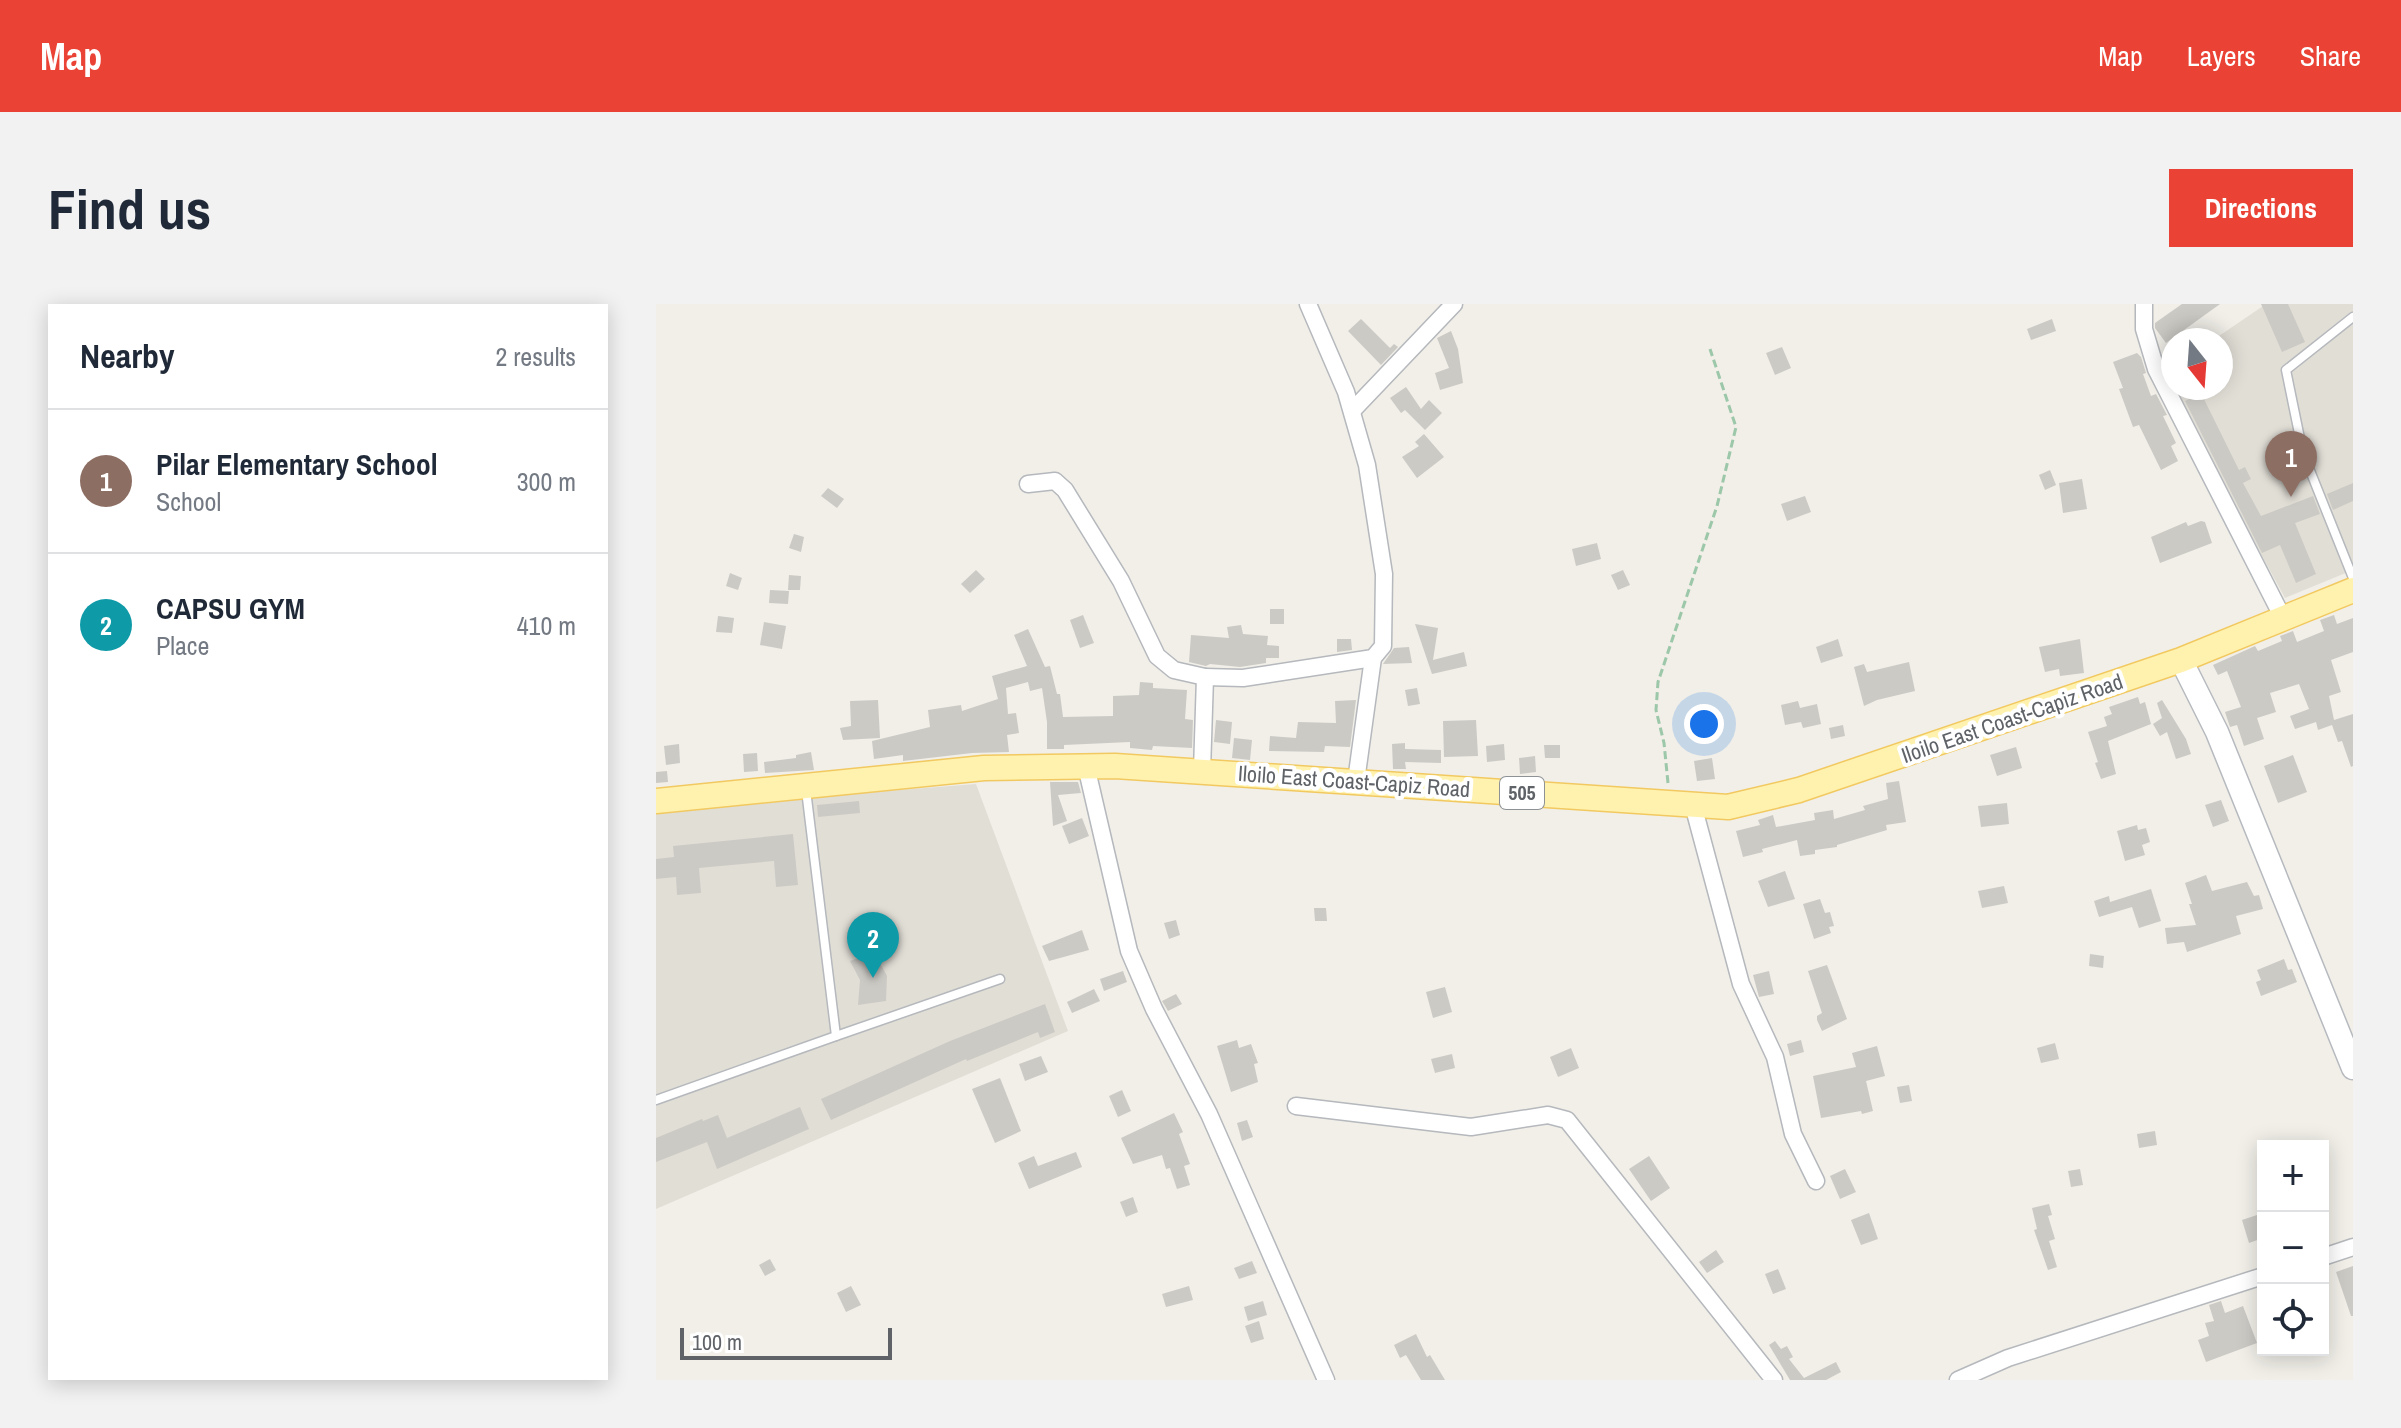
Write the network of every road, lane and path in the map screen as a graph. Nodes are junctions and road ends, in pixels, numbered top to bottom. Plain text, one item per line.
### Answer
1 (1308, 304) edge
2 (1454, 304) edge
3 (2144, 304) edge
4 (2353, 317) edge
5 (1710, 349) dead end
6 (1352, 411) junction
7 (1028, 484) dead end
8 (2353, 578) edge
9 (2353, 590) edge
10 (2283, 618) junction
11 (1373, 658) junction
12 (2181, 660) junction
13 (1205, 677) junction
14 (1086, 766) junction
15 (1202, 771) junction
16 (1356, 781) junction
17 (805, 785) junction
18 (656, 801) edge
19 (1666, 803) junction
20 (1693, 805) junction
21 (1000, 979) dead end
22 (836, 1036) junction
23 (2353, 1068) edge
24 (656, 1100) edge
25 (1296, 1106) dead end
26 (1816, 1181) dead end
27 (2353, 1247) edge
28 (2329, 1255) edge
29 (2257, 1278) edge
30 (1326, 1380) edge
31 (1774, 1380) edge
32 (1958, 1380) edge

1 - 6 street
2 - 6 street
3 - 10 street
4 - 8 lane
5 - 19 path
6 - 11 street
7 - 13 street
9 - 10 main road, Iloilo East Coast-Capiz Road / 505
10 - 12 main road, Iloilo East Coast-Capiz Road / 505
11 - 13 street
11 - 16 street
12 - 20 main road, Iloilo East Coast-Capiz Road / 505
12 - 23 street
13 - 15 street
14 - 15 main road, Iloilo East Coast-Capiz Road / 505
14 - 17 main road, Iloilo East Coast-Capiz Road / 505
14 - 30 street
15 - 16 main road, Iloilo East Coast-Capiz Road / 505
16 - 19 main road, Iloilo East Coast-Capiz Road / 505
17 - 18 main road, Iloilo East Coast-Capiz Road / 505
17 - 22 lane
19 - 20 main road, Iloilo East Coast-Capiz Road / 505
20 - 26 street
21 - 22 lane
22 - 24 lane
25 - 31 street
27 - 28 street
29 - 32 street

